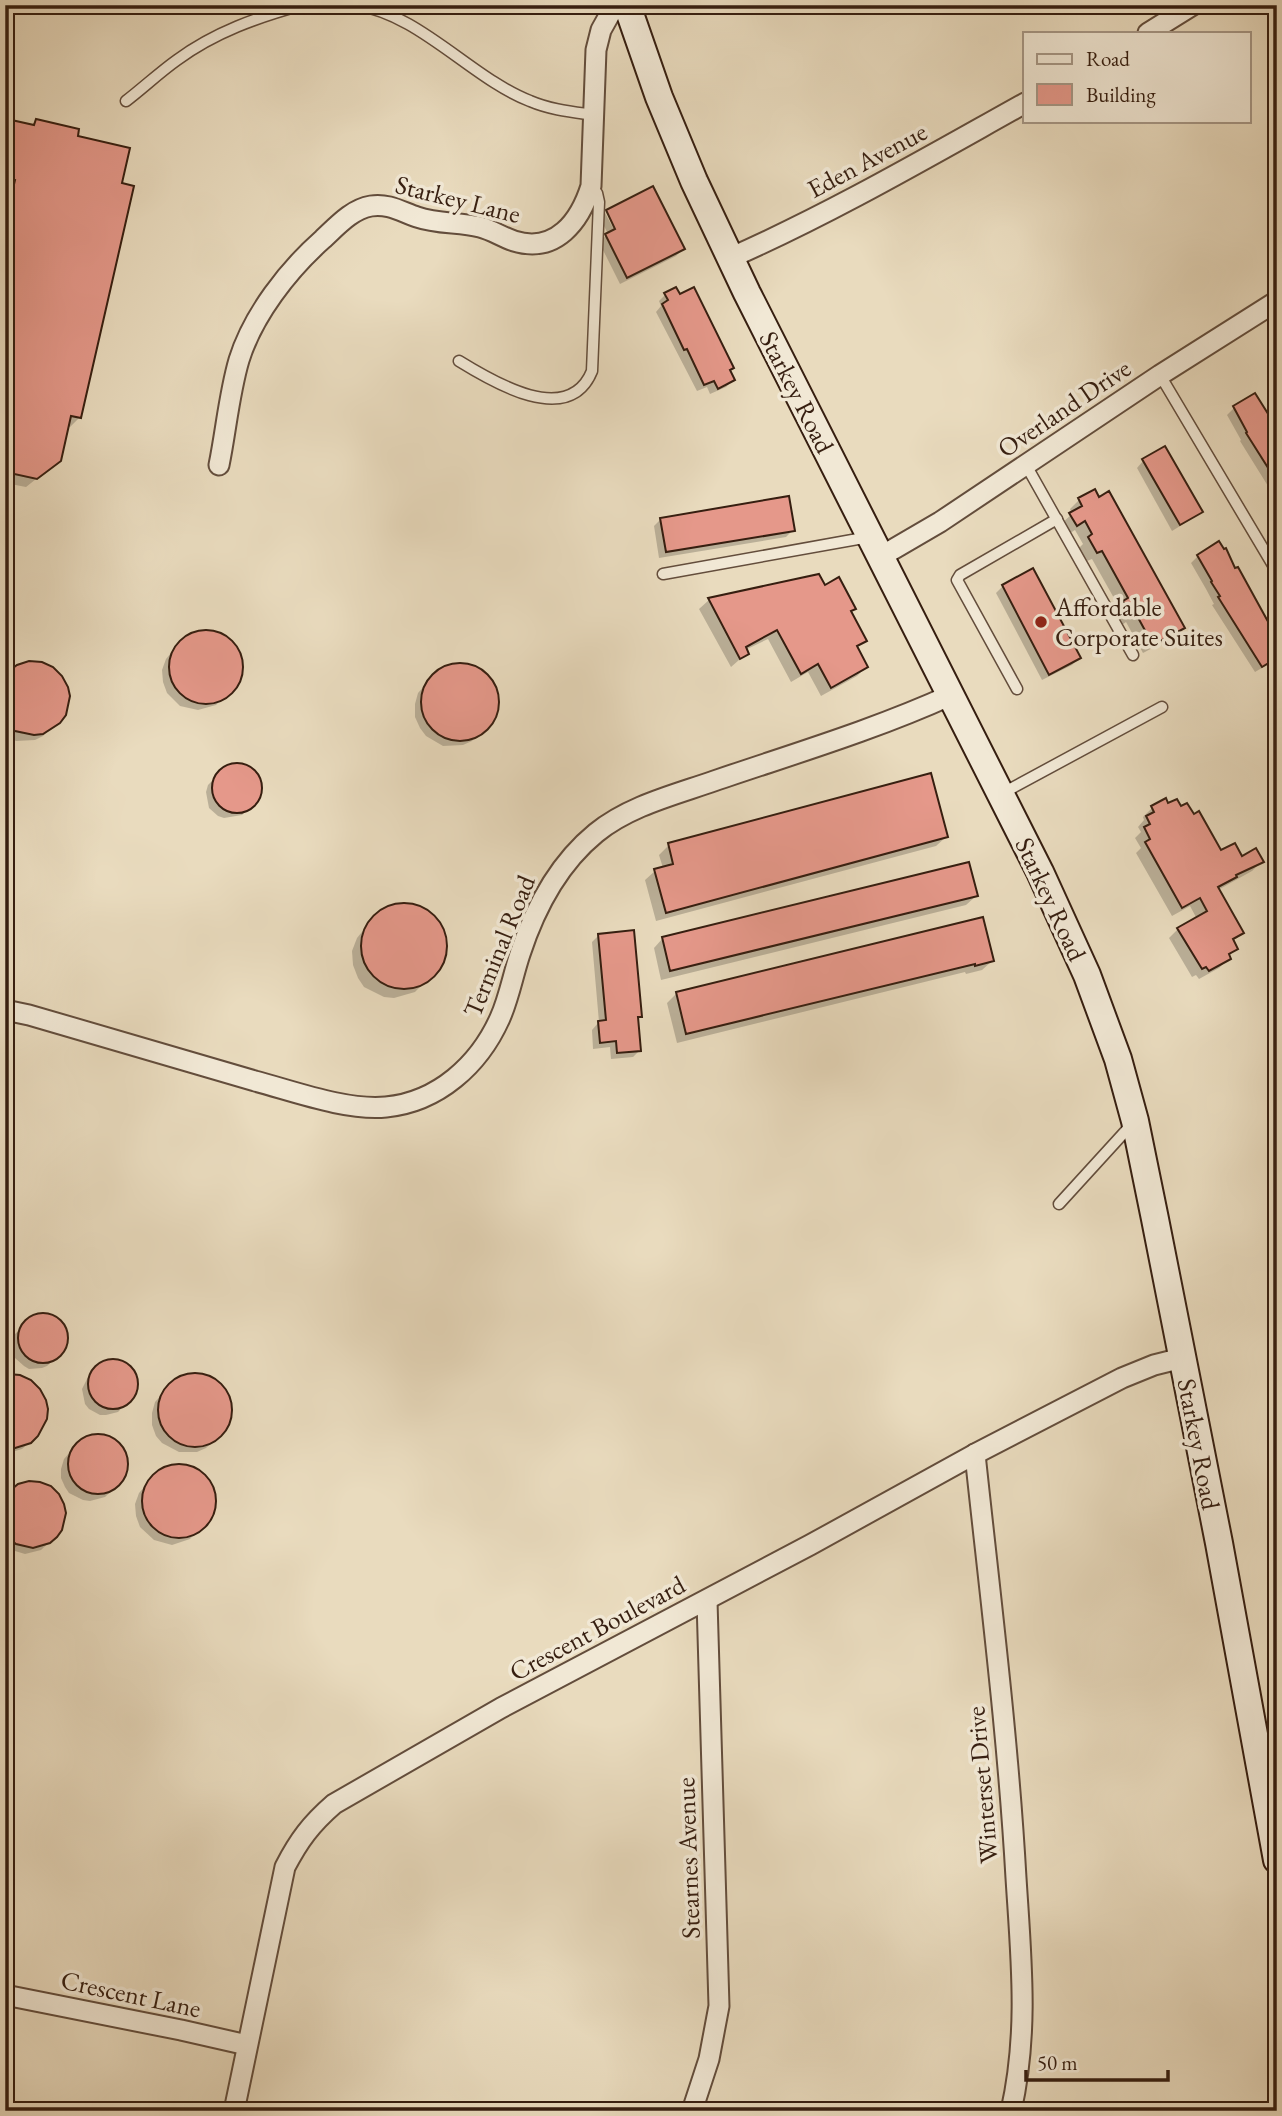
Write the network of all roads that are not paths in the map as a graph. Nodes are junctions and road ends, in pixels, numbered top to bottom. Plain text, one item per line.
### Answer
1 (302, 5) edge
2 (355, 5) edge
3 (615, 5) edge
4 (627, 5) edge
5 (1193, 5) edge
6 (1150, 32) edge
7 (126, 101) dead end
8 (1023, 104) edge
9 (594, 115) junction
10 (591, 186) junction
11 (730, 258) junction
12 (1277, 301) edge
13 (459, 361) dead end
14 (1160, 375) junction
15 (219, 465) dead end
16 (1026, 465) junction
17 (1057, 519) junction
18 (876, 547) junction
19 (1277, 572) edge
20 (663, 574) dead end
21 (1133, 655) dead end
22 (1017, 689) dead end
23 (951, 695) junction
24 (1162, 707) dead end
25 (1001, 794) junction
26 (5, 1010) edge
27 (1135, 1121) junction
28 (1059, 1204) dead end
29 (1182, 1358) junction
30 (975, 1454) junction
31 (707, 1601) junction
32 (1277, 1860) edge
33 (5, 1995) edge
34 (247, 2045) junction
35 (234, 2111) edge
36 (692, 2111) edge
37 (1011, 2111) edge

1 - 7 lane
2 - 9 lane
3 - 9 street, Starkey Lane
4 - 11 main road, Starkey Road
5 - 6 street
8 - 11 street, Eden Avenue
9 - 10 street, Starkey Lane
10 - 13 lane
10 - 15 street, Starkey Lane
11 - 18 main road, Starkey Road
12 - 14 street, Overland Drive
14 - 16 street, Overland Drive
14 - 19 lane
16 - 17 lane
16 - 18 street, Overland Drive
17 - 21 lane
17 - 22 lane
18 - 20 lane
18 - 23 main road, Starkey Road
23 - 25 main road, Starkey Road
23 - 26 street, Terminal Road
24 - 25 lane
25 - 27 main road, Starkey Road
27 - 28 lane
27 - 29 main road, Starkey Road
29 - 30 street, Crescent Boulevard
29 - 32 main road, Starkey Road
30 - 31 street, Crescent Boulevard
30 - 37 street, Winterset Drive
31 - 34 street, Crescent Boulevard
31 - 36 street, Stearnes Avenue
33 - 34 street, Crescent Lane
34 - 35 street, Crescent Boulevard

